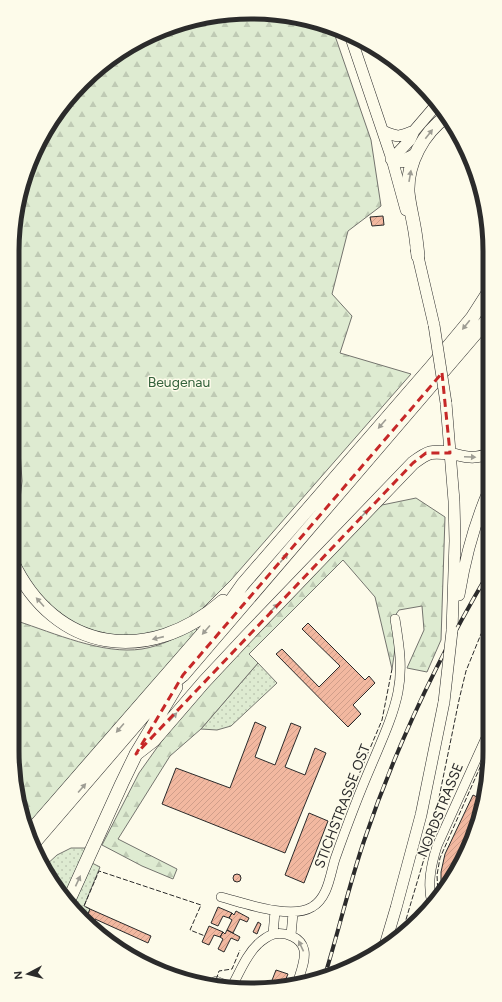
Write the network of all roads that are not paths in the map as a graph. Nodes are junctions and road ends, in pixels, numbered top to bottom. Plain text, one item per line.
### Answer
1 (353, 42) edge
2 (434, 108) edge
3 (443, 120) edge
4 (383, 131) junction
5 (414, 131) junction
6 (415, 155) junction
7 (392, 160) junction
8 (418, 256) junction
9 (483, 301) edge
10 (483, 325) edge
11 (450, 453) junction
12 (483, 456) edge
13 (483, 504) edge
14 (19, 574) edge
15 (243, 584) junction
16 (396, 619) dead end
17 (452, 631) junction
18 (183, 675) junction
19 (483, 744) edge
20 (136, 754) junction
21 (32, 829) edge
22 (37, 840) edge
23 (71, 896) edge
24 (221, 897) dead end
25 (430, 898) edge
26 (275, 911) junction
27 (293, 913) junction
28 (273, 934) junction
29 (291, 935) junction
30 (387, 939) edge
31 (299, 978) edge
32 (234, 983) edge

1 - 4 main road
2 - 5 main road
6 -> 3 highway
4 - 5 main road
4 - 7 main road
5 - 7 main road
6 - 7 highway
8 -> 6 highway
7 - 8 main road
8 - 11 main road, bridge
9 -> 15 highway
18 -> 10 highway
11 -> 12 main road
11 - 17 main road
20 -> 11 highway
13 - 17 main road
15 -> 14 highway
15 -> 21 highway
16 - 27 street, STICHSTRASSE OST
17 - 30 main road, bridge
18 - 20 highway
22 -> 18 highway
19 - 25 street, NORDSTRASSE
23 -> 20 highway
24 - 26 street, STICHSTRASSE OST
26 - 27 street, STICHSTRASSE OST
26 - 28 street
27 - 29 street
28 - 29 street
28 - 32 street
31 -> 29 street

